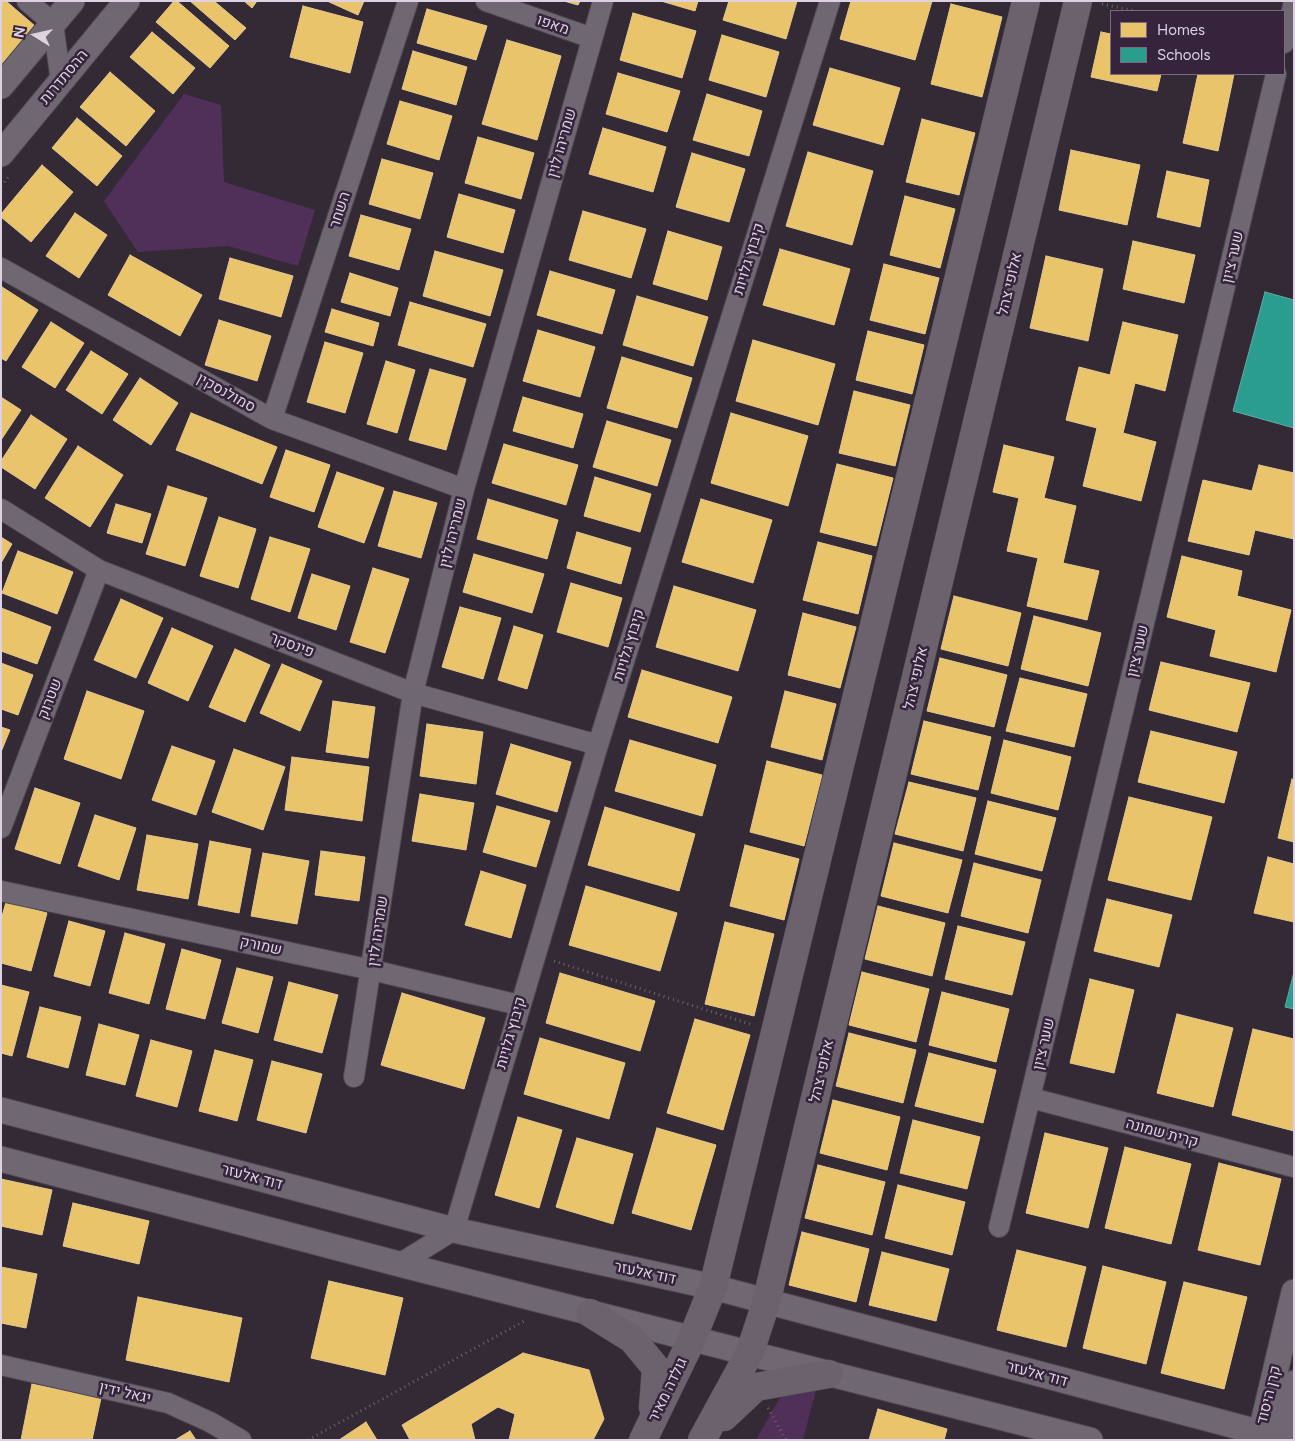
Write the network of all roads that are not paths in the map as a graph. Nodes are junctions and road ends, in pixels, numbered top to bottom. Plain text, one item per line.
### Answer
1 (27, 1) edge
2 (72, 1) edge
3 (127, 1) edge
4 (408, 1) edge
5 (486, 1) edge
6 (603, 1) edge
7 (830, 1) edge
8 (1026, 1) edge
9 (1089, 2) edge
10 (1294, 2) edge
11 (53, 24) junction
12 (592, 38) junction
13 (1285, 40) edge
14 (1276, 75) edge
15 (60, 82) junction
16 (1, 86) edge
17 (1, 154) edge
18 (1, 268) edge
19 (272, 419) junction
20 (464, 489) junction
21 (1, 509) edge
22 (100, 570) junction
23 (412, 693) junction
24 (598, 745) junction
25 (1, 828) edge
26 (1, 891) edge
27 (372, 970) junction
28 (519, 1005) junction
29 (354, 1077) dead end
30 (1031, 1098) junction
31 (1, 1110) edge
32 (1, 1159) edge
33 (1294, 1167) edge
34 (999, 1227) dead end
35 (454, 1230) junction
36 (399, 1264) junction
37 (713, 1288) junction
38 (1294, 1292) edge
39 (766, 1303) junction
40 (590, 1313) junction
41 (692, 1339) junction
42 (750, 1352) junction
43 (1, 1365) edge
44 (829, 1374) junction
45 (1294, 1383) edge
46 (647, 1431) edge
47 (1273, 1438) edge
48 (703, 1439) edge
49 (241, 1440) edge
50 (1090, 1440) edge

1 - 11 street
2 - 11 street
3 - 15 street, ההסתדרות
4 - 19 street, השחר
5 - 12 street, מאפו
6 - 12 street, שמריהו לוין
7 - 24 street, קיבוץ גלויות
8 - 37 main road
9 - 39 main road, אלופי צהל
10 - 13 street
11 - 15 street
11 - 16 street
12 - 20 street, שמריהו לוין
14 - 30 street, שער ציון
15 - 17 street, ההסתדרות
18 - 19 street, סמולנסקין
19 - 20 street, סמולנסקין
20 - 23 street, שמריהו לוין
21 - 22 street, פינסקר
22 - 23 street, פינסקר
22 - 25 street, שטרוק
23 - 24 street, פינסקר
23 - 27 street, שמריהו לוין
24 - 28 street, קיבוץ גלויות
26 - 27 street, שמורק
27 - 28 street, שמורק
27 - 29 street, שמריהו לוין
28 - 35 street, קיבוץ גלויות
30 - 33 street, קרית שמונה
30 - 34 street, שער ציון
31 - 35 street, דוד אלעזר
32 - 36 street
35 - 36 street
35 - 37 street, דוד אלעזר
36 - 40 street
37 - 39 street, דוד אלעזר
37 - 41 main road
38 - 47 street, קרן היסוד
39 - 42 main road, אלופי צהל
39 - 47 street, דוד אלעזר
40 - 41 street
40 - 46 main road
41 - 42 street
41 - 46 main road, גולדה מאיר
42 - 44 street
42 - 48 main road
43 - 49 street, יגאל ידין
44 - 48 main road
44 - 50 street
45 - 47 street, קרן היסוד

